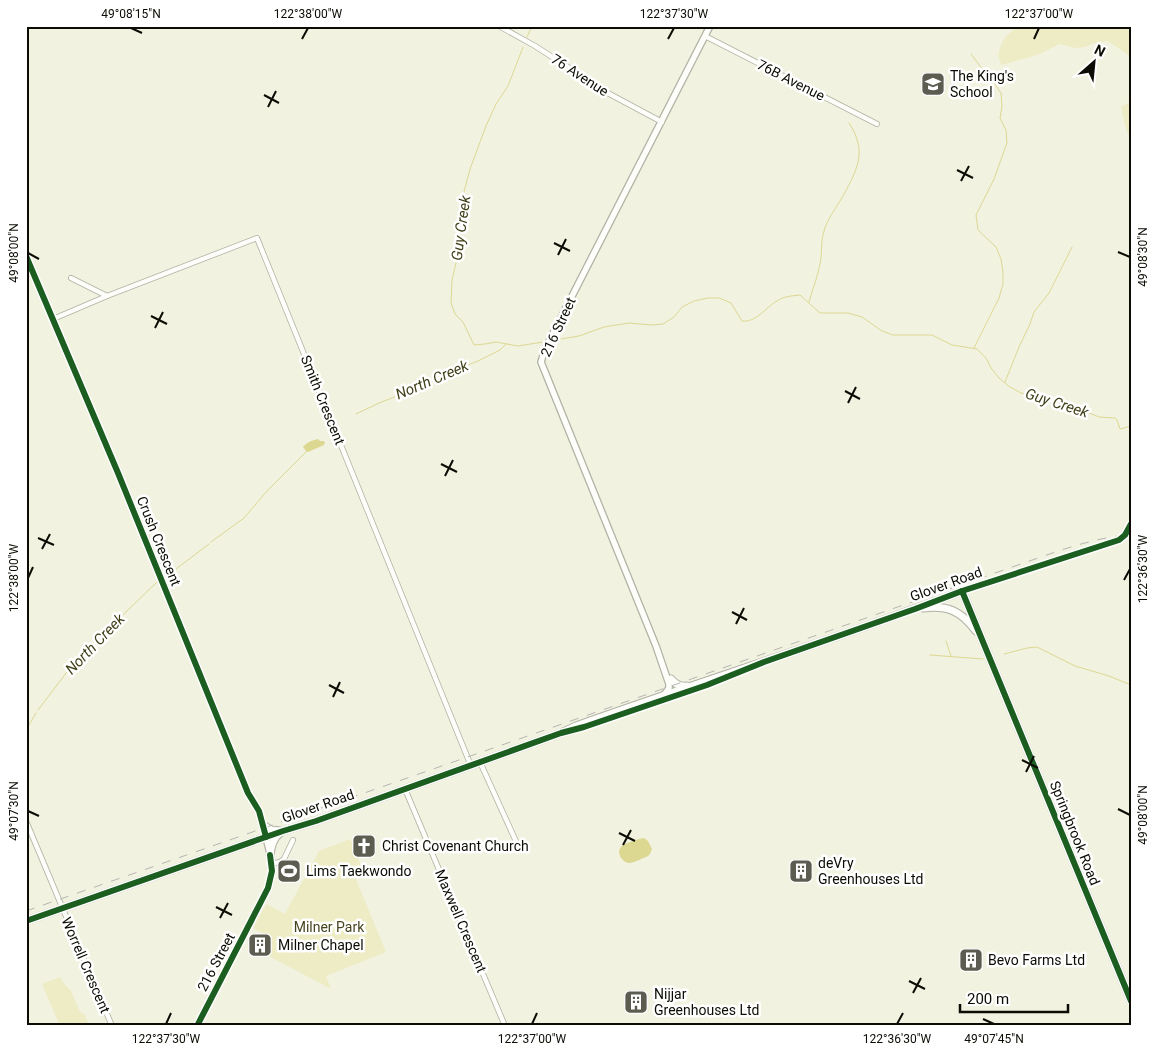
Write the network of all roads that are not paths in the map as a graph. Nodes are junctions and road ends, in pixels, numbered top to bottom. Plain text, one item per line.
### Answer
1 (499, 26) edge
2 (710, 26) edge
3 (705, 36) junction
4 (662, 122) junction
5 (877, 124) dead end
6 (26, 256) edge
7 (71, 278) dead end
8 (107, 296) junction
9 (54, 319) junction
10 (1131, 524) edge
11 (962, 591) junction
12 (915, 609) junction
13 (656, 646) junction
14 (985, 646) junction
15 (764, 662) junction
16 (671, 679) junction
17 (702, 682) junction
18 (668, 695) junction
19 (480, 762) junction
20 (471, 766) junction
21 (405, 789) junction
22 (26, 821) edge
23 (263, 825) junction
24 (282, 831) junction
25 (266, 837) junction
26 (293, 840) dead end
27 (519, 848) dead end
28 (270, 855) junction
29 (272, 864) junction
30 (62, 909) junction
31 (26, 922) edge
32 (1131, 1001) edge
33 (112, 1026) edge
34 (197, 1026) edge
35 (504, 1026) edge

1 - 4 street, 76 Avenue
2 - 3 main road, 216 Street
3 - 4 main road, 216 Street
3 - 5 street, 76B Avenue
4 - 13 main road, 216 Street
6 - 9 main road, Crush Crescent
7 - 8 street
8 - 9 street, Smith Crescent
8 - 20 street, Smith Crescent
9 - 23 main road, Crush Crescent
10 - 11 main road, Glover Road
11 - 12 highway, Glover Road
11 - 14 highway, Springbrook Road
12 - 14 highway
12 - 15 highway, Glover Road
13 - 16 main road
13 - 18 main road, 216 Street
14 - 32 highway, Springbrook Road
15 - 17 highway, Glover Road
15 - 18 highway, Glover Road
16 - 17 highway
16 - 18 main road
17 - 18 highway, Glover Road
18 - 19 highway, Glover Road
19 - 20 highway, Glover Road
19 - 27 street
20 - 21 highway, Glover Road
21 - 24 highway, Glover Road
21 - 35 street, Maxwell Crescent
22 - 30 street, Worrell Crescent
23 - 24 highway
23 - 25 main road, Crush Crescent
24 - 25 highway, Glover Road
24 - 28 highway
25 - 28 main road, 216 Street
25 - 30 highway, Glover Road
26 - 29 street
28 - 29 main road, 216 Street
29 - 34 main road, 216 Street
30 - 31 highway, Glover Road
30 - 33 street, Worrell Crescent

